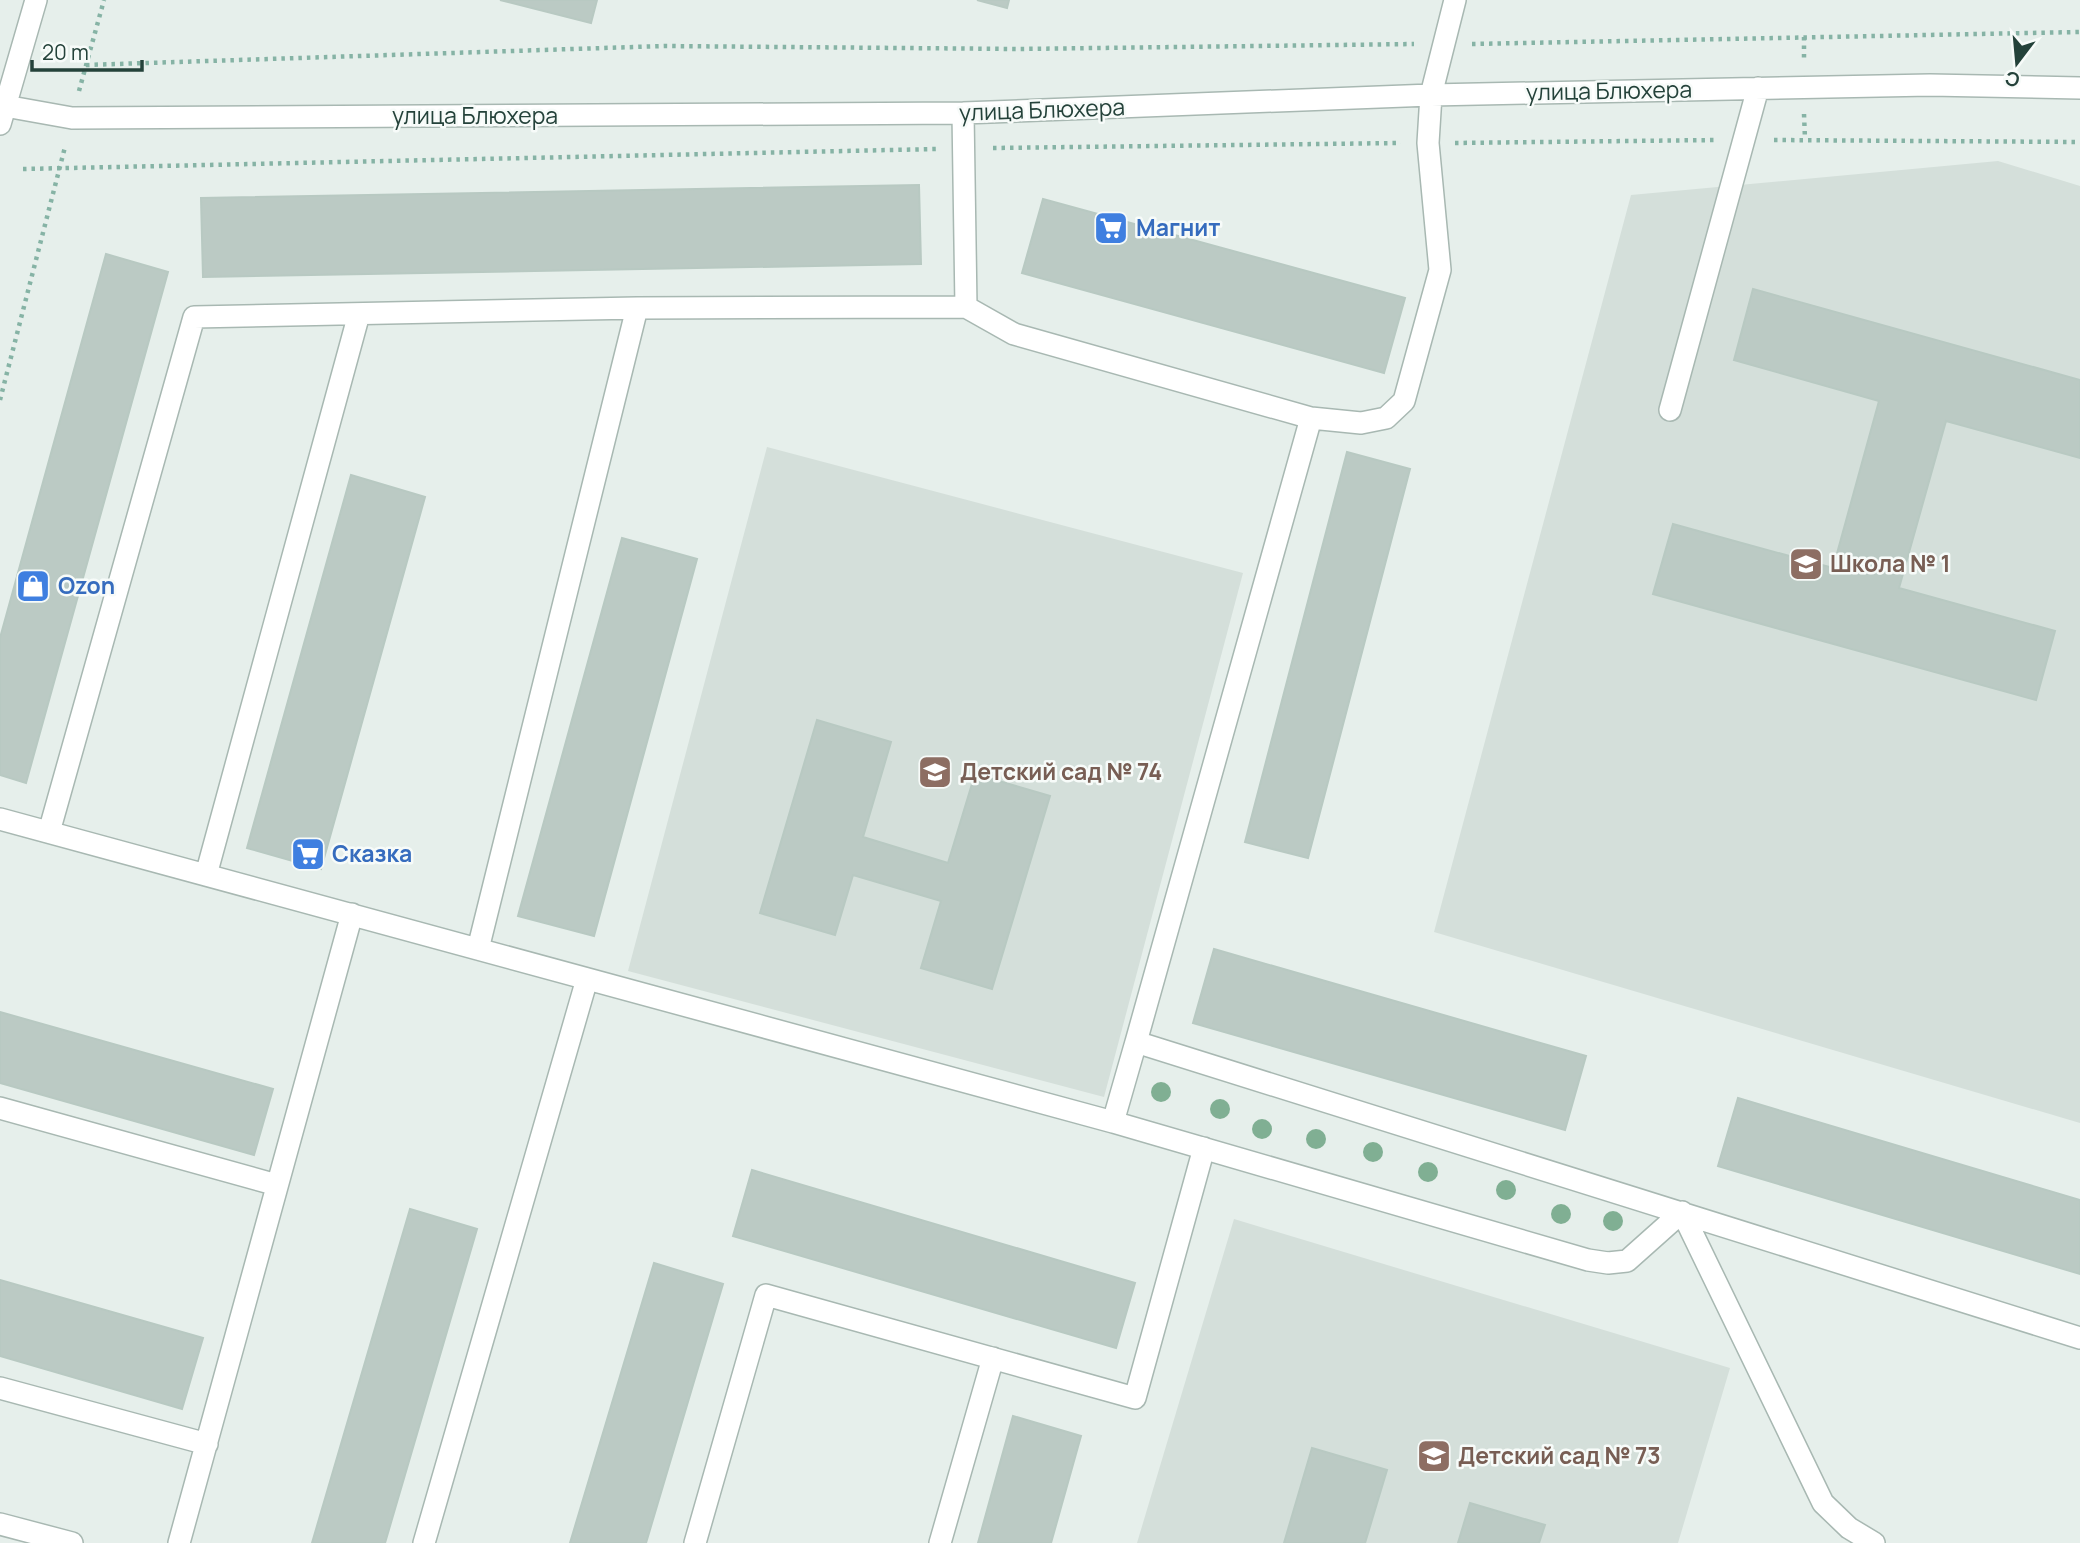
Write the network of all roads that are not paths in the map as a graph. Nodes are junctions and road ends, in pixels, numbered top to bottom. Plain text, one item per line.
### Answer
1 (36, 0) edge
2 (1455, 0) edge
3 (1758, 88) junction
4 (2080, 88) edge
5 (1431, 95) junction
6 (963, 113) junction
7 (2, 115) edge
8 (966, 307) junction
9 (637, 308) junction
10 (359, 314) junction
11 (1670, 410) dead end
12 (1311, 418) junction
13 (0, 818) edge
14 (49, 832) junction
15 (206, 875) junction
16 (352, 914) junction
17 (478, 949) junction
18 (587, 979) junction
19 (1136, 1042) junction
20 (0, 1108) edge
21 (1113, 1122) junction
22 (1204, 1148) junction
23 (277, 1185) junction
24 (1682, 1212) junction
25 (2080, 1338) edge
26 (993, 1358) junction
27 (0, 1388) edge
28 (207, 1444) junction
29 (0, 1524) edge
30 (72, 1543) edge
31 (179, 1543) edge
32 (424, 1543) edge
33 (695, 1543) edge
34 (940, 1543) edge
35 (1874, 1543) edge

1 - 7 street
2 - 5 street
3 - 4 street, улица Блюхера
3 - 5 street, улица Блюхера
3 - 11 street
5 - 6 street, улица Блюхера
5 - 12 street
6 - 7 street, улица Блюхера
6 - 8 street
8 - 9 street
8 - 12 street
9 - 10 street
9 - 17 street
10 - 14 street
10 - 15 street
12 - 19 street
13 - 14 street
14 - 15 street
15 - 16 street
16 - 17 street
16 - 23 street
17 - 18 street
18 - 21 street
18 - 32 street
19 - 21 street
19 - 24 street
20 - 23 street
21 - 22 street
22 - 24 street
22 - 26 street
23 - 28 street
24 - 25 street
24 - 35 street
26 - 33 street
26 - 34 street
27 - 28 street
28 - 31 street
29 - 30 street

